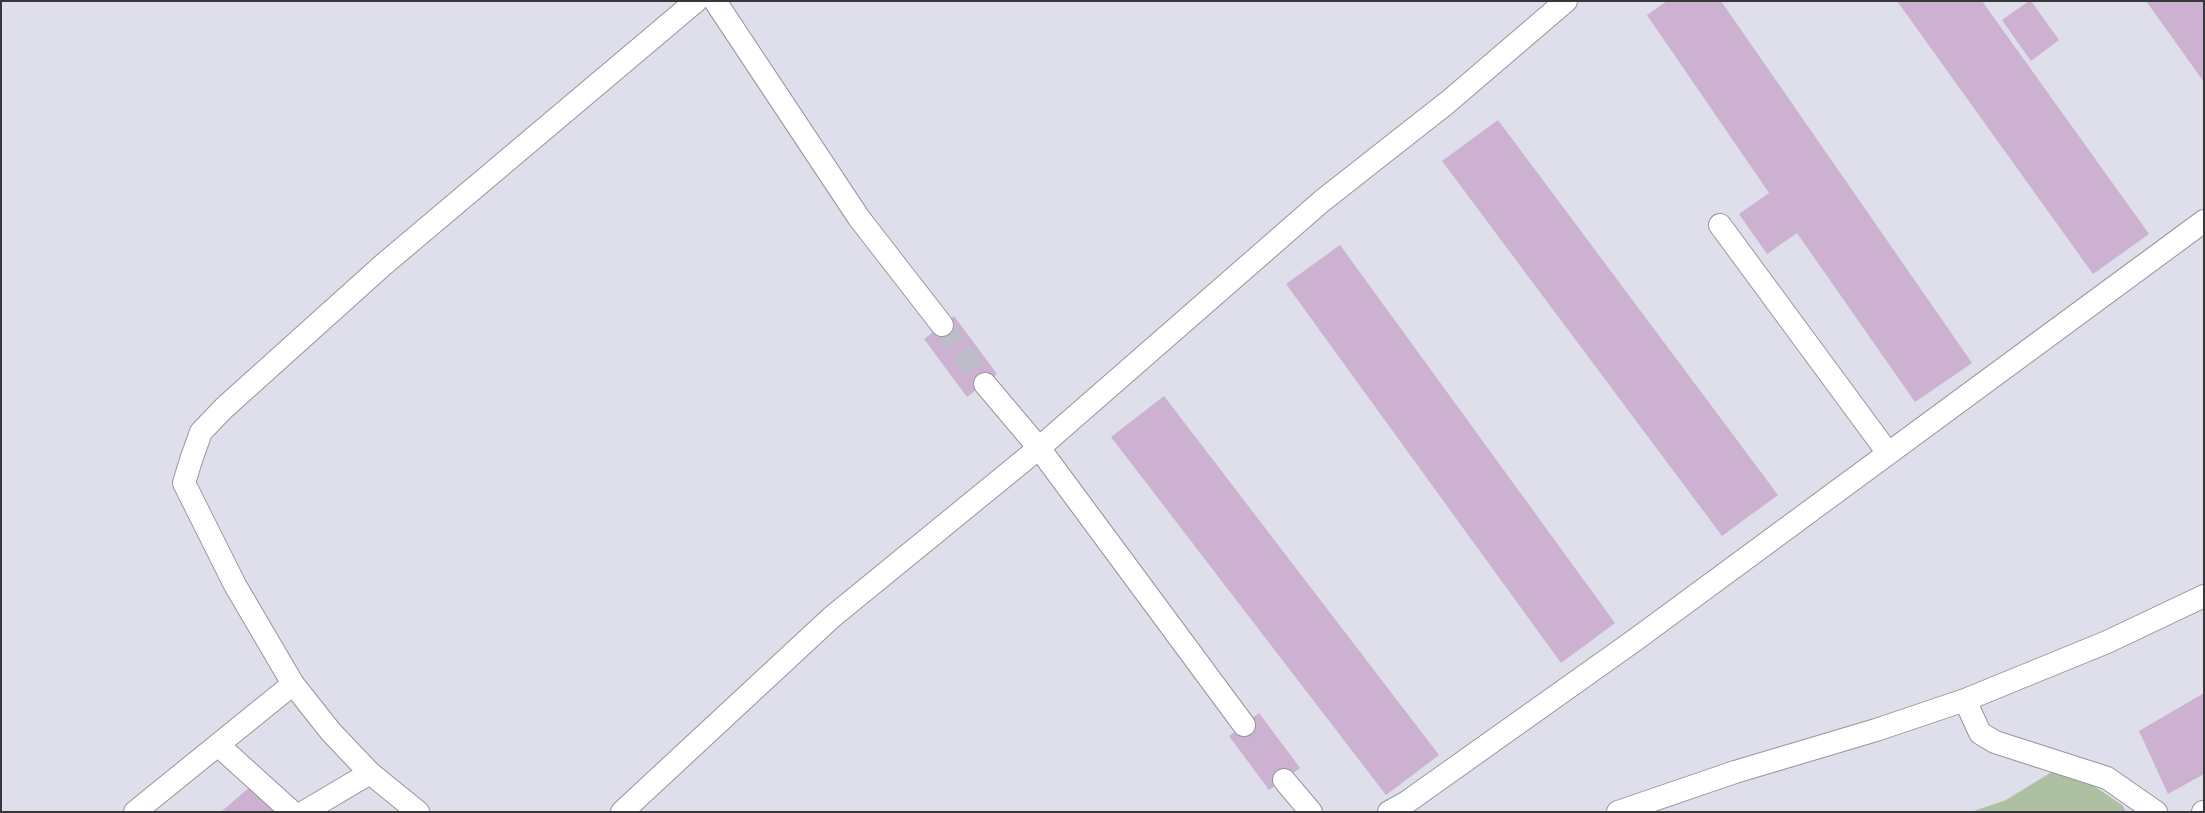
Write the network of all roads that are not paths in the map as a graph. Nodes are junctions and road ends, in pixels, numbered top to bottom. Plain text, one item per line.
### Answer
1 (696, 1) edge
2 (715, 1) edge
3 (1566, 1) edge
4 (2204, 221) edge
5 (1720, 225) dead end
6 (942, 326) tunnel mouth
7 (985, 384) tunnel mouth
8 (1039, 448) junction
9 (1888, 453) junction
10 (2204, 596) edge
11 (293, 684) junction
12 (1965, 700) junction
13 (1244, 725) dead end
14 (218, 745) junction
15 (370, 773) junction
16 (1284, 780) dead end
17 (135, 812) edge
18 (292, 812) edge
19 (304, 812) edge
20 (418, 812) edge
21 (622, 812) edge
22 (1311, 812) edge
23 (1389, 812) edge
24 (1618, 812) edge
25 (2156, 812) edge

1 - 11 street
2 - 6 street
3 - 8 street
4 - 9 street
5 - 9 street
7 - 8 street
8 - 13 street
8 - 21 street
9 - 23 street
10 - 12 street
11 - 14 street
11 - 15 street
12 - 24 street
12 - 25 street
14 - 17 street
14 - 18 street
15 - 19 street
15 - 20 street
16 - 22 street

